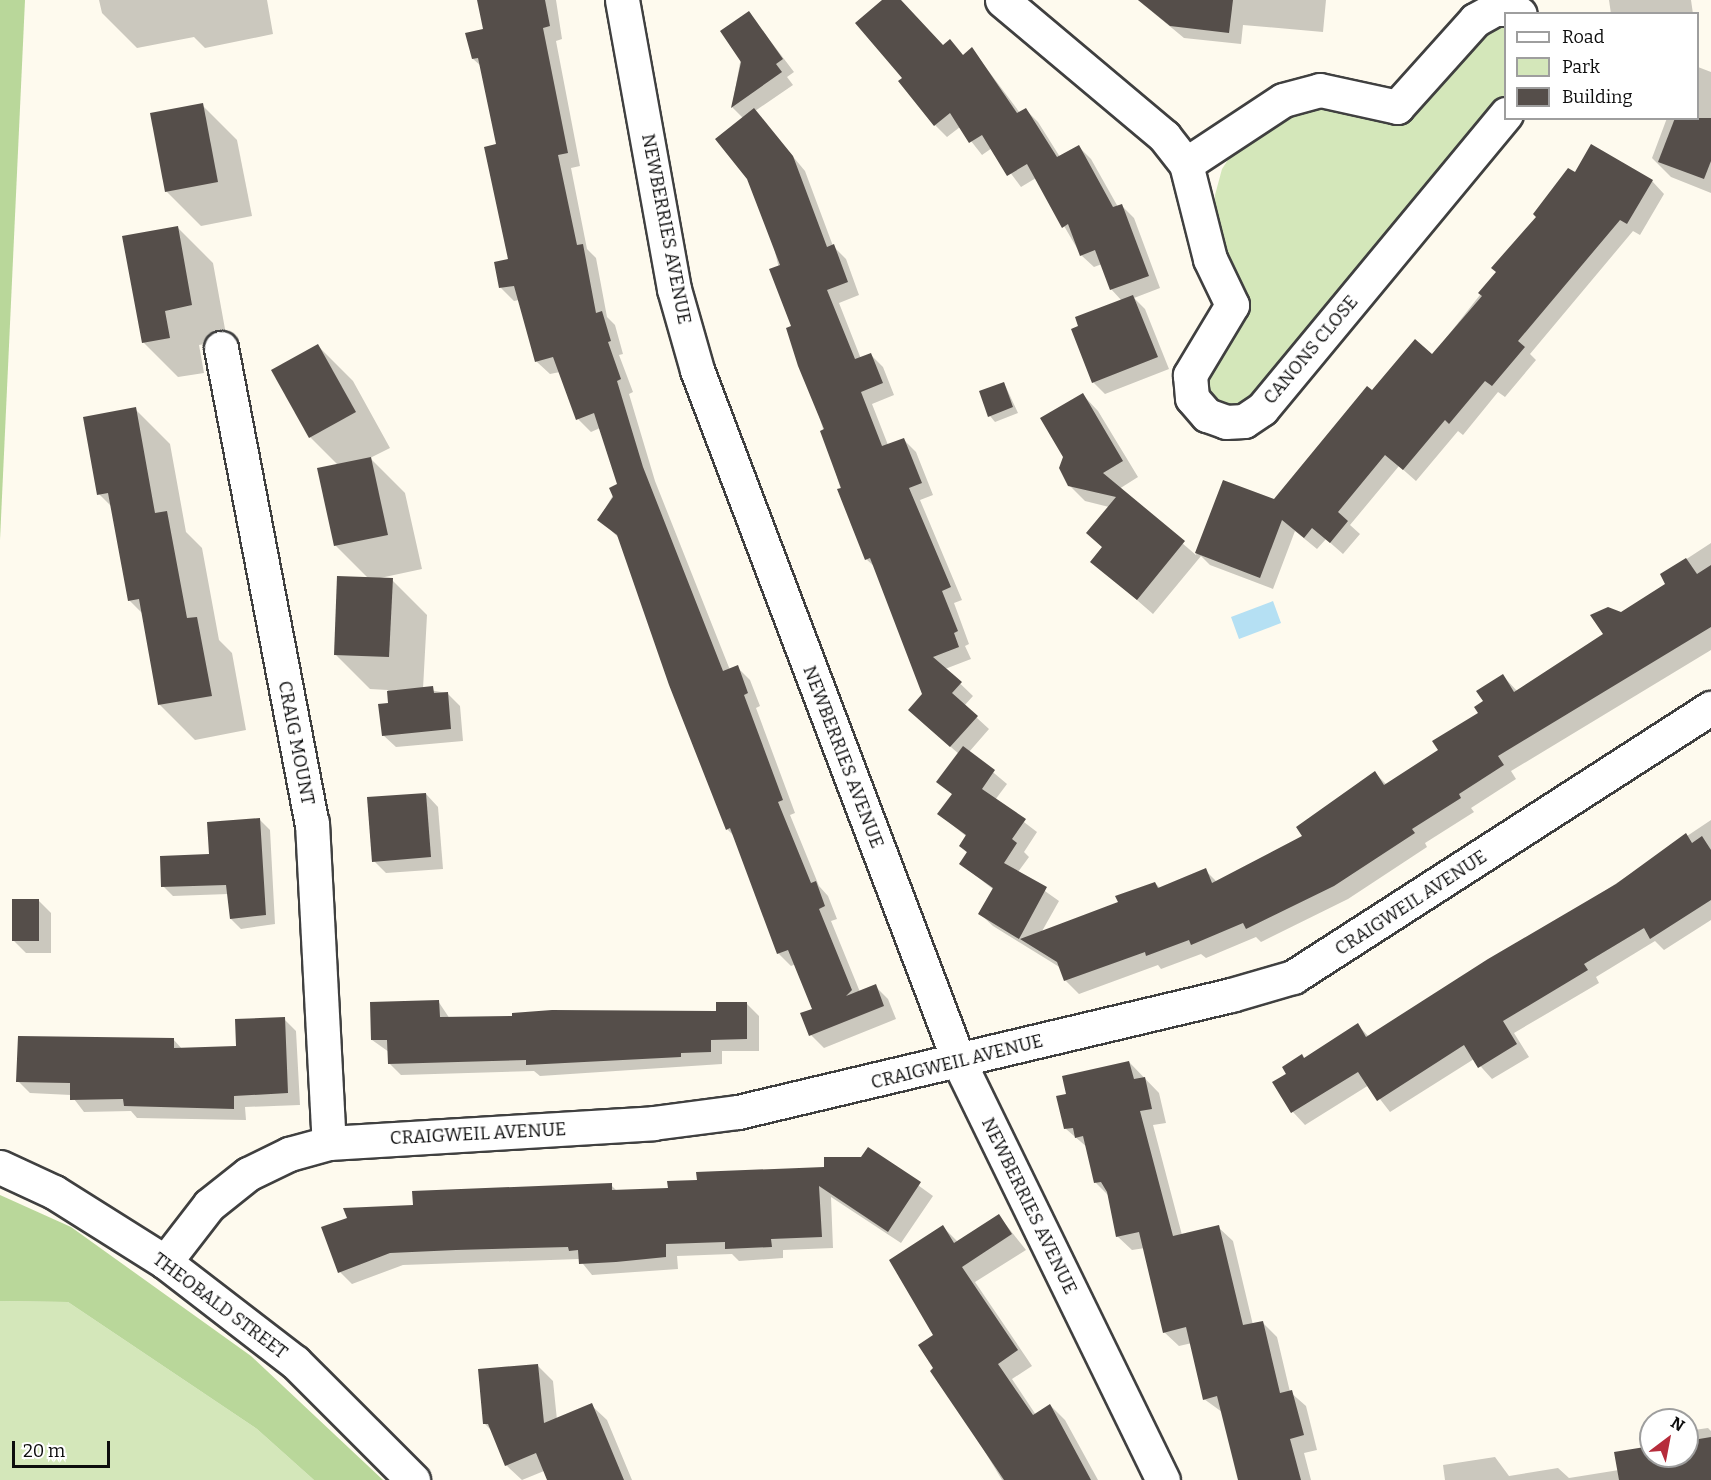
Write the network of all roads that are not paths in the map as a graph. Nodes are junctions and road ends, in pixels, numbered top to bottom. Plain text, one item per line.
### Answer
1 (622, 0) edge
2 (1002, 0) edge
3 (1517, 12) edge
4 (1504, 116) edge
5 (1186, 164) junction
6 (221, 348) dead end
7 (1711, 708) edge
8 (959, 1062) junction
9 (329, 1143) junction
10 (0, 1167) edge
11 (165, 1262) junction
12 (413, 1480) edge
13 (1163, 1480) edge

1 - 8 street, NEWBERRIES AVENUE
2 - 5 street, CANONS CLOSE
3 - 5 street
4 - 5 street, CANONS CLOSE
6 - 9 street, CRAIG MOUNT
7 - 8 street, CRAIGWEIL AVENUE
8 - 9 street, CRAIGWEIL AVENUE
8 - 13 street, NEWBERRIES AVENUE
9 - 11 street, CRAIGWEIL AVENUE
10 - 11 street, THEOBALD STREET
11 - 12 street, THEOBALD STREET

